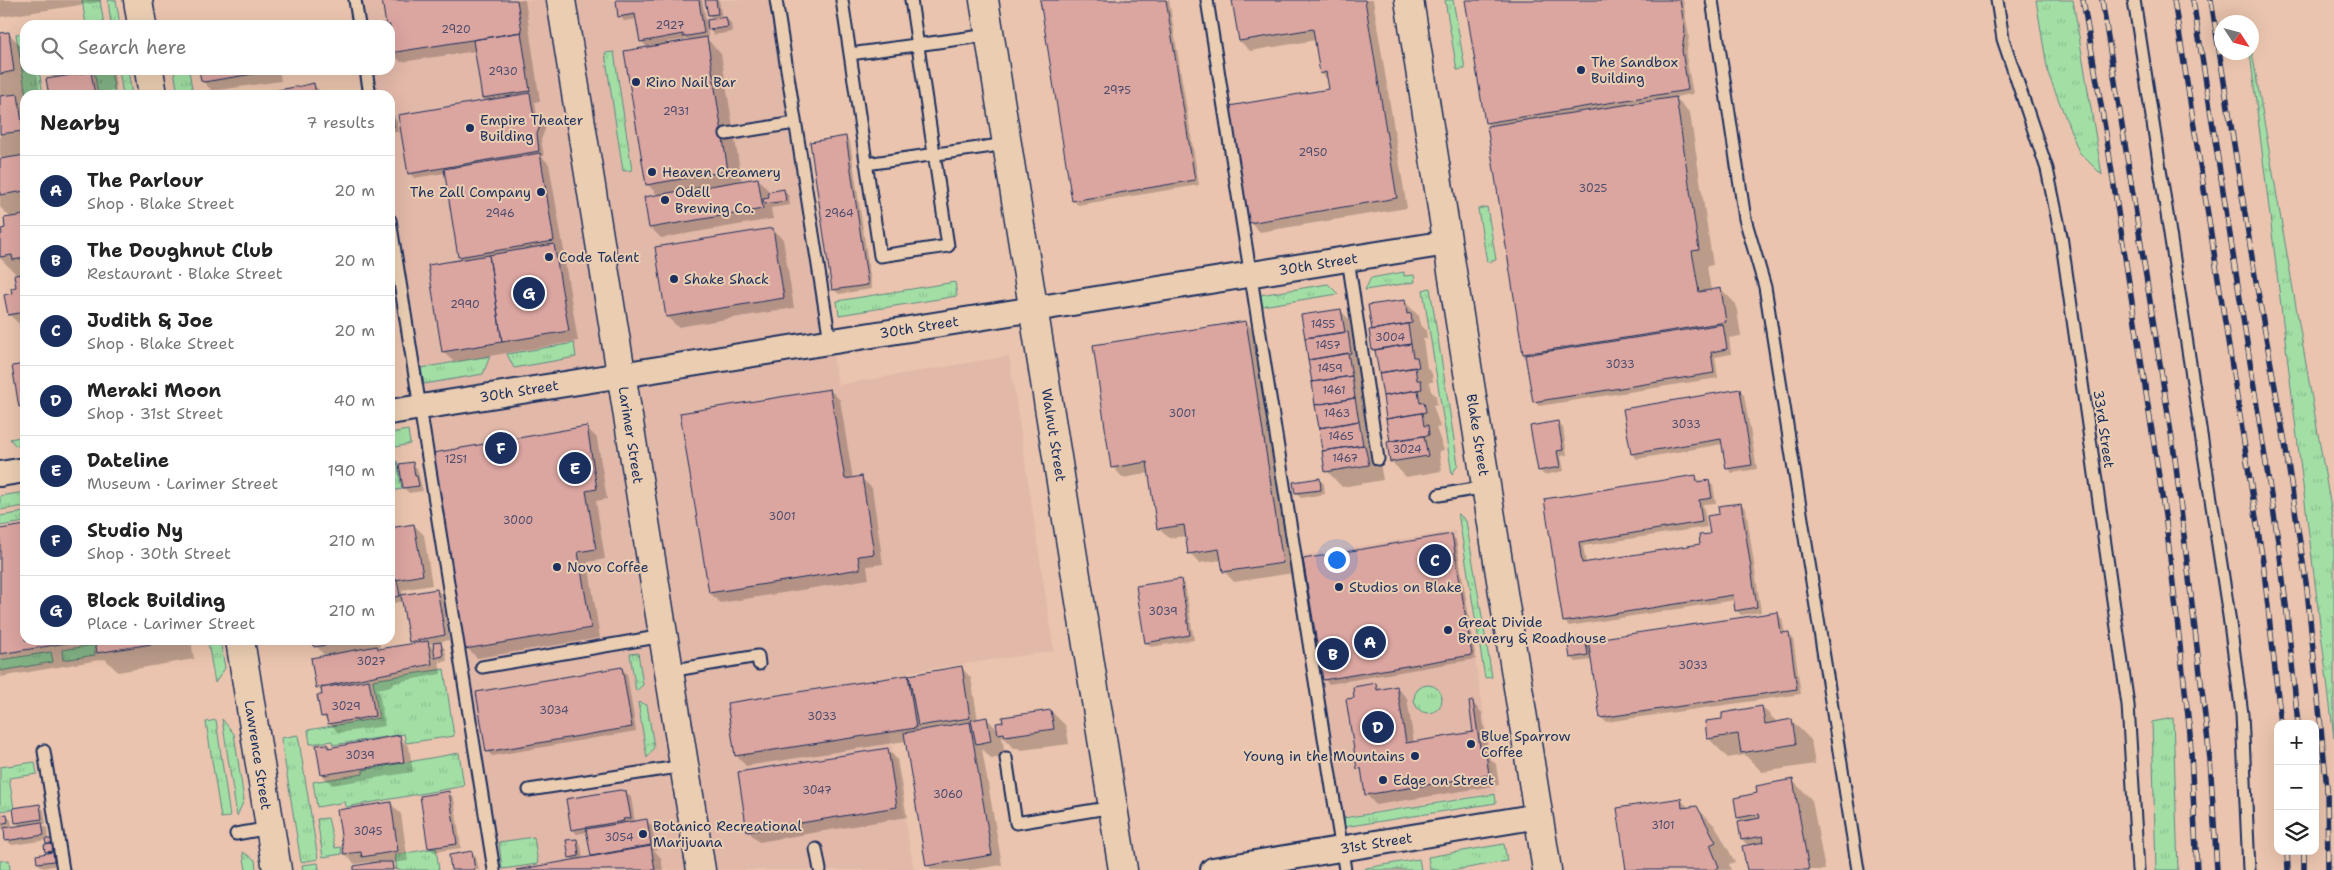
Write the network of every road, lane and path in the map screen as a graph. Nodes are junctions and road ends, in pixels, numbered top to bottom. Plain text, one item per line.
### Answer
1 (138, 0) edge
2 (355, 0) edge
3 (562, 0) edge
4 (776, 0) edge
5 (842, 0) edge
6 (911, 0) edge
7 (984, 0) edge
8 (1207, 0) edge
9 (1409, 0) edge
10 (1712, 0) edge
11 (1997, 0) edge
12 (2134, 0) edge
13 (141, 20) edge
14 (358, 20) edge
15 (990, 35) junction
16 (918, 45) junction
17 (850, 54) junction
18 (150, 75) edge
19 (367, 75) edge
20 (152, 90) edge
21 (369, 90) edge
22 (795, 123) junction
23 (726, 134) dead end
24 (1008, 144) junction
25 (934, 154) junction
26 (866, 164) junction
27 (1447, 243) junction
28 (395, 251) edge
29 (1348, 259) junction
30 (1251, 274) junction
31 (1034, 309) junction
32 (830, 341) junction
33 (621, 375) junction
34 (420, 407) junction
35 (395, 411) edge
36 (1378, 459) dead end
37 (20, 471) edge
38 (0, 474) edge
39 (1486, 487) junction
40 (1439, 495) dead end
41 (663, 636) junction
42 (241, 645) edge
43 (759, 664) dead end
44 (482, 667) dead end
45 (669, 672) junction
46 (44, 752) dead end
47 (1006, 758) dead end
48 (684, 766) junction
49 (529, 790) dead end
50 (1113, 807) junction
51 (1539, 816) junction
52 (270, 828) junction
53 (236, 834) dead end
54 (816, 849) dead end
55 (1343, 859) edge
56 (63, 870) edge
57 (277, 870) edge
58 (494, 870) edge
59 (701, 870) edge
60 (820, 870) edge
61 (1123, 870) edge
62 (1213, 870) edge
63 (1547, 870) edge
64 (1858, 870) edge
65 (2138, 870) edge
66 (2249, 870) edge

1 - 13 street
2 - 14 lane
3 - 33 street, Larimer Street
4 - 22 lane
5 - 17 lane
6 - 16 lane
7 - 15 street, Walnut Street
8 - 30 lane
9 - 27 street, Blake Street
10 - 64 lane
11 - 65 lane, 33rd Street
12 - 66 lane
15 - 16 lane
15 - 24 street, Walnut Street
16 - 17 lane
16 - 25 lane
17 - 26 lane
18 - 20 street
19 - 21 lane
22 - 23 lane
22 - 32 lane
24 - 25 lane
24 - 31 street, Walnut Street
25 - 26 lane
25 - 26 lane
27 - 29 street, 30th Street
27 - 39 street, Blake Street
28 - 34 lane
29 - 30 street, 30th Street
29 - 36 lane
30 - 31 street, 30th Street
30 - 55 lane
31 - 32 street, 30th Street
31 - 50 street, Walnut Street
32 - 33 street, 30th Street
33 - 34 street, 30th Street
33 - 41 street, Larimer Street
34 - 35 street, 30th Street
34 - 58 lane
37 - 38 street
39 - 40 lane
39 - 51 street, Blake Street
41 - 44 lane
41 - 45 street, Larimer Street
42 - 52 street, Lawrence Street
43 - 45 lane
45 - 48 street, Larimer Street
46 - 56 lane
47 - 50 lane
48 - 49 lane
48 - 59 street, Larimer Street
50 - 61 street, Walnut Street
51 - 55 street, 31st Street
51 - 63 street, Blake Street
52 - 53 lane
52 - 57 street, Lawrence Street
54 - 60 lane
55 - 62 street, 31st Street

